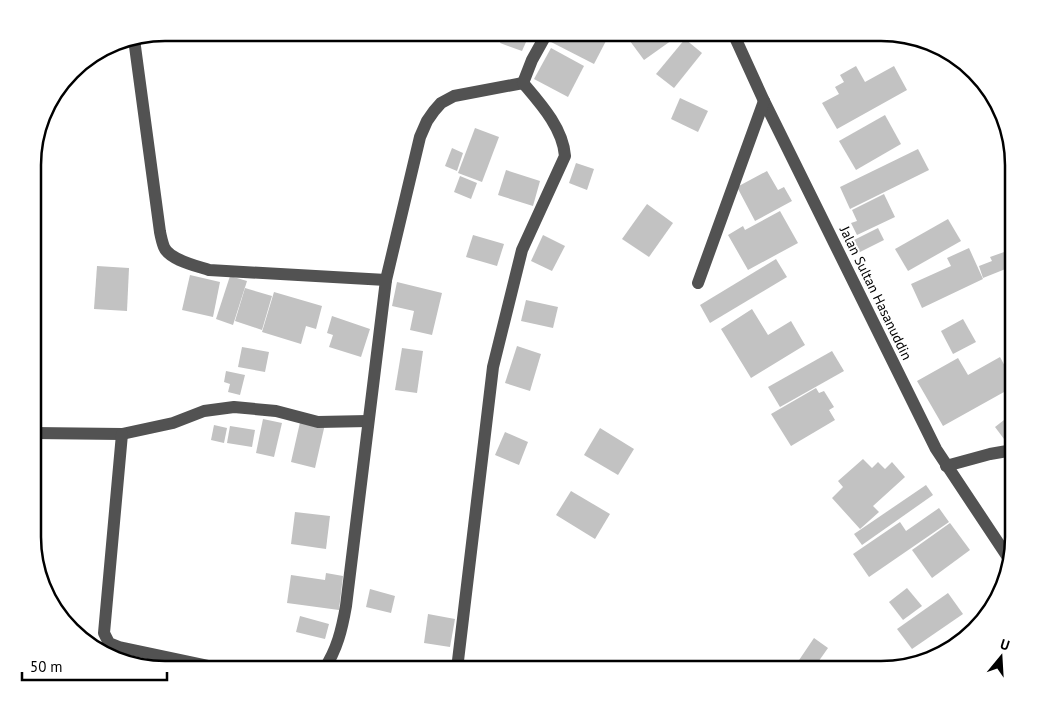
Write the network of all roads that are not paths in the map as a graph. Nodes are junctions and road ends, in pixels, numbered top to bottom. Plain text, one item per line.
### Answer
1 (542, 41) edge
2 (736, 41) edge
3 (135, 45) edge
4 (523, 82) junction
5 (764, 101) junction
6 (386, 280) junction
7 (698, 283) dead end
8 (368, 421) junction
9 (41, 434) edge
10 (122, 434) junction
11 (1004, 452) edge
12 (946, 466) junction
13 (1003, 551) edge
14 (184, 661) edge
15 (329, 661) edge
16 (458, 661) edge

1 - 4 street
2 - 5 street, Jalan Sultan Hasanuddin
3 - 6 street
4 - 6 street
4 - 16 street
5 - 7 street
5 - 12 street, Jalan Sultan Hasanuddin
6 - 8 street
8 - 10 street
8 - 15 street
9 - 10 street
10 - 14 street
11 - 12 street
12 - 13 street, Jalan Sultan Hasanuddin

